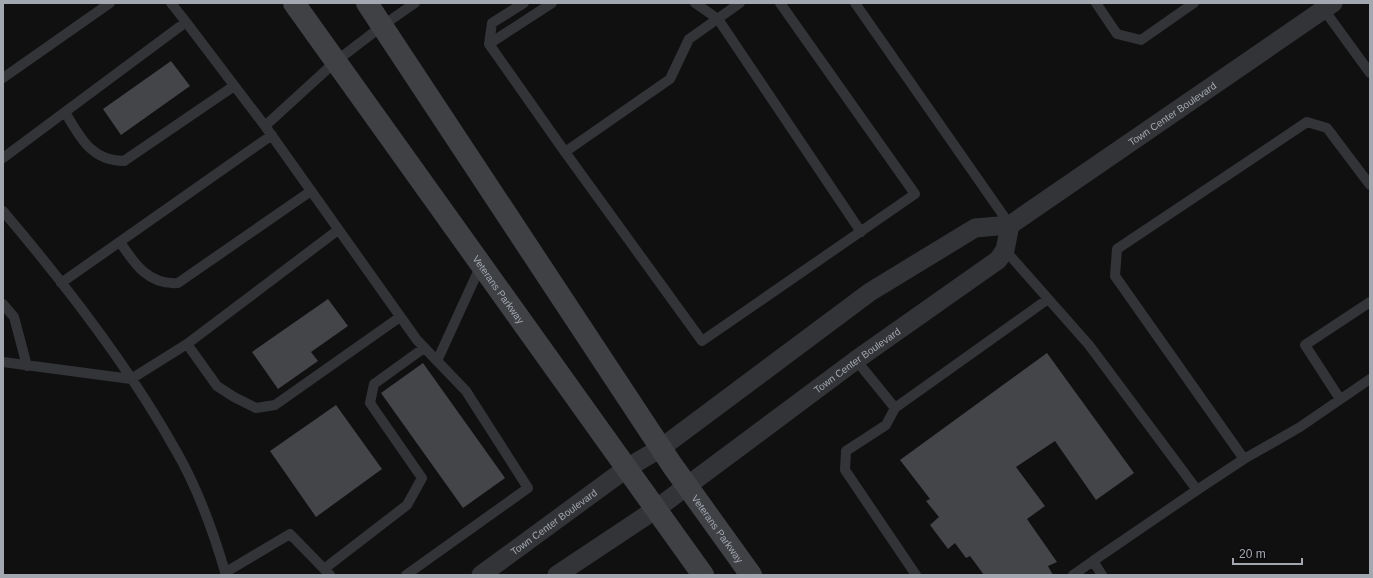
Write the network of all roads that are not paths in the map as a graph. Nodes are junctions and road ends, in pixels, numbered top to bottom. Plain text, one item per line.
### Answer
1 (110, 3) edge
2 (171, 3) edge
3 (294, 3) edge
4 (367, 3) edge
5 (415, 3) edge
6 (524, 3) edge
7 (552, 3) edge
8 (695, 3) edge
9 (740, 3) edge
10 (780, 3) edge
11 (855, 3) edge
12 (1096, 3) edge
13 (1194, 3) edge
14 (1326, 5) edge
15 (718, 19) junction
16 (186, 22) junction
17 (382, 26) junction
18 (489, 44) junction
19 (336, 62) junction
20 (1370, 73) edge
21 (3, 78) edge
22 (234, 86) junction
23 (65, 112) junction
24 (265, 126) junction
25 (272, 135) junction
26 (565, 152) junction
27 (3, 158) edge
28 (1370, 185) edge
29 (311, 191) junction
30 (3, 211) edge
31 (1010, 225) junction
32 (338, 230) junction
33 (861, 232) junction
34 (120, 242) junction
35 (1005, 250) junction
36 (482, 264) junction
37 (61, 283) junction
38 (1048, 299) junction
39 (1370, 302) edge
40 (3, 304) edge
41 (400, 317) junction
42 (187, 344) junction
43 (424, 348) junction
44 (856, 360) junction
45 (437, 361) junction
46 (3, 362) edge
47 (27, 366) junction
48 (131, 379) junction
49 (1370, 379) edge
50 (1340, 399) junction
51 (895, 408) junction
52 (661, 448) junction
53 (1244, 459) junction
54 (627, 468) junction
55 (687, 486) junction
56 (1197, 490) junction
57 (656, 509) junction
58 (1092, 561) junction
59 (327, 572) edge
60 (226, 574) edge
61 (406, 575) edge
62 (481, 575) edge
63 (557, 575) edge
64 (703, 575) edge
65 (751, 575) edge
66 (916, 575) edge
67 (1073, 575) edge
68 (1102, 575) edge

1 - 21 lane
2 - 16 lane
3 - 19 main road, Veterans Parkway
4 - 17 main road, Veterans Parkway
5 - 17 lane
6 - 18 lane
7 - 18 lane
8 - 15 lane
9 - 15 lane
10 - 33 lane
11 - 31 lane
12 - 13 lane
14 - 20 lane
14 - 31 street, Town Center Boulevard
15 - 26 lane
15 - 33 lane
16 - 22 lane
16 - 23 lane
17 - 19 lane
17 - 52 main road, Veterans Parkway
18 - 26 lane
19 - 24 lane
19 - 36 main road, Veterans Parkway
22 - 23 lane
22 - 24 lane
23 - 27 lane
24 - 25 lane
25 - 29 lane
25 - 34 lane
26 - 33 lane
28 - 53 lane
29 - 32 lane
29 - 34 lane
30 - 37 lane
31 - 35 street
31 - 52 street, Town Center Boulevard
32 - 41 lane
32 - 42 lane
34 - 37 lane
35 - 38 lane
35 - 44 street, Town Center Boulevard
36 - 45 lane
36 - 54 main road, Veterans Parkway
37 - 48 lane
38 - 51 lane
38 - 56 lane
39 - 50 lane
40 - 47 lane
41 - 42 lane
41 - 43 lane
42 - 48 lane
43 - 45 lane
43 - 59 lane
44 - 51 lane
44 - 55 street, Town Center Boulevard
45 - 61 lane
46 - 47 lane
47 - 48 lane
48 - 60 lane
49 - 50 lane
50 - 53 lane
51 - 66 lane
52 - 54 street, Town Center Boulevard
52 - 55 main road, Veterans Parkway
53 - 56 lane
54 - 57 main road, Veterans Parkway
54 - 62 street, Town Center Boulevard
55 - 57 street, Town Center Boulevard
55 - 65 main road, Veterans Parkway
56 - 58 lane
57 - 63 street
57 - 64 main road, Veterans Parkway
58 - 67 lane
58 - 68 lane
59 - 60 lane

